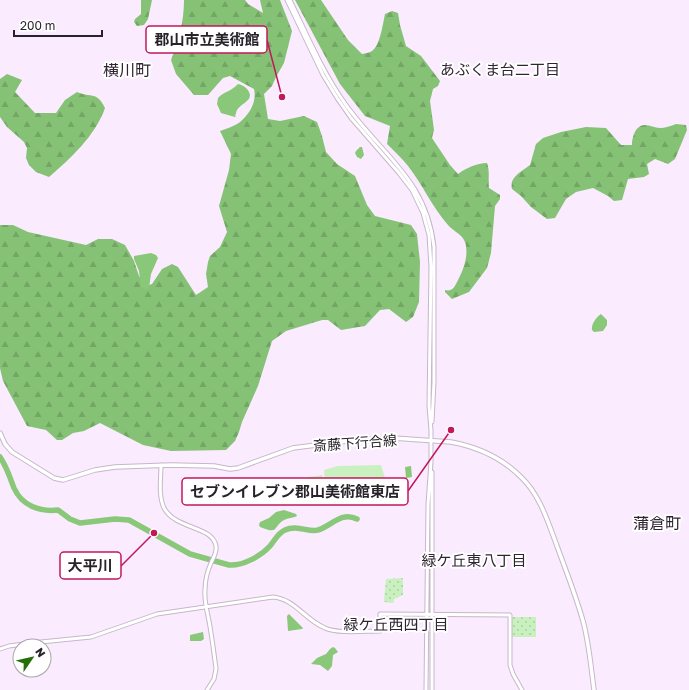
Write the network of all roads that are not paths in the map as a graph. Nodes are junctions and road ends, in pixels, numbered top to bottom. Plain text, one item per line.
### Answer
1 (286, 0) edge
2 (290, 0) edge
3 (431, 430) junction
4 (0, 433) edge
5 (431, 441) junction
6 (431, 462) junction
7 (161, 465) junction
8 (207, 607) junction
9 (427, 615) junction
10 (432, 615) junction
11 (0, 649) edge
12 (207, 690) edge
13 (426, 690) edge
14 (432, 690) edge
15 (522, 690) edge
16 (594, 690) edge

1 - 3 street
2 - 3 street
3 - 5 street
4 - 7 main road, 斎藤下行合線
5 - 6 street
5 - 7 main road, 斎藤下行合線
5 - 16 main road, 斎藤下行合線
6 - 9 street
6 - 10 street
7 - 8 street
8 - 9 street
8 - 11 street
8 - 12 street
9 - 10 street
9 - 13 street
10 - 14 street
10 - 15 street

